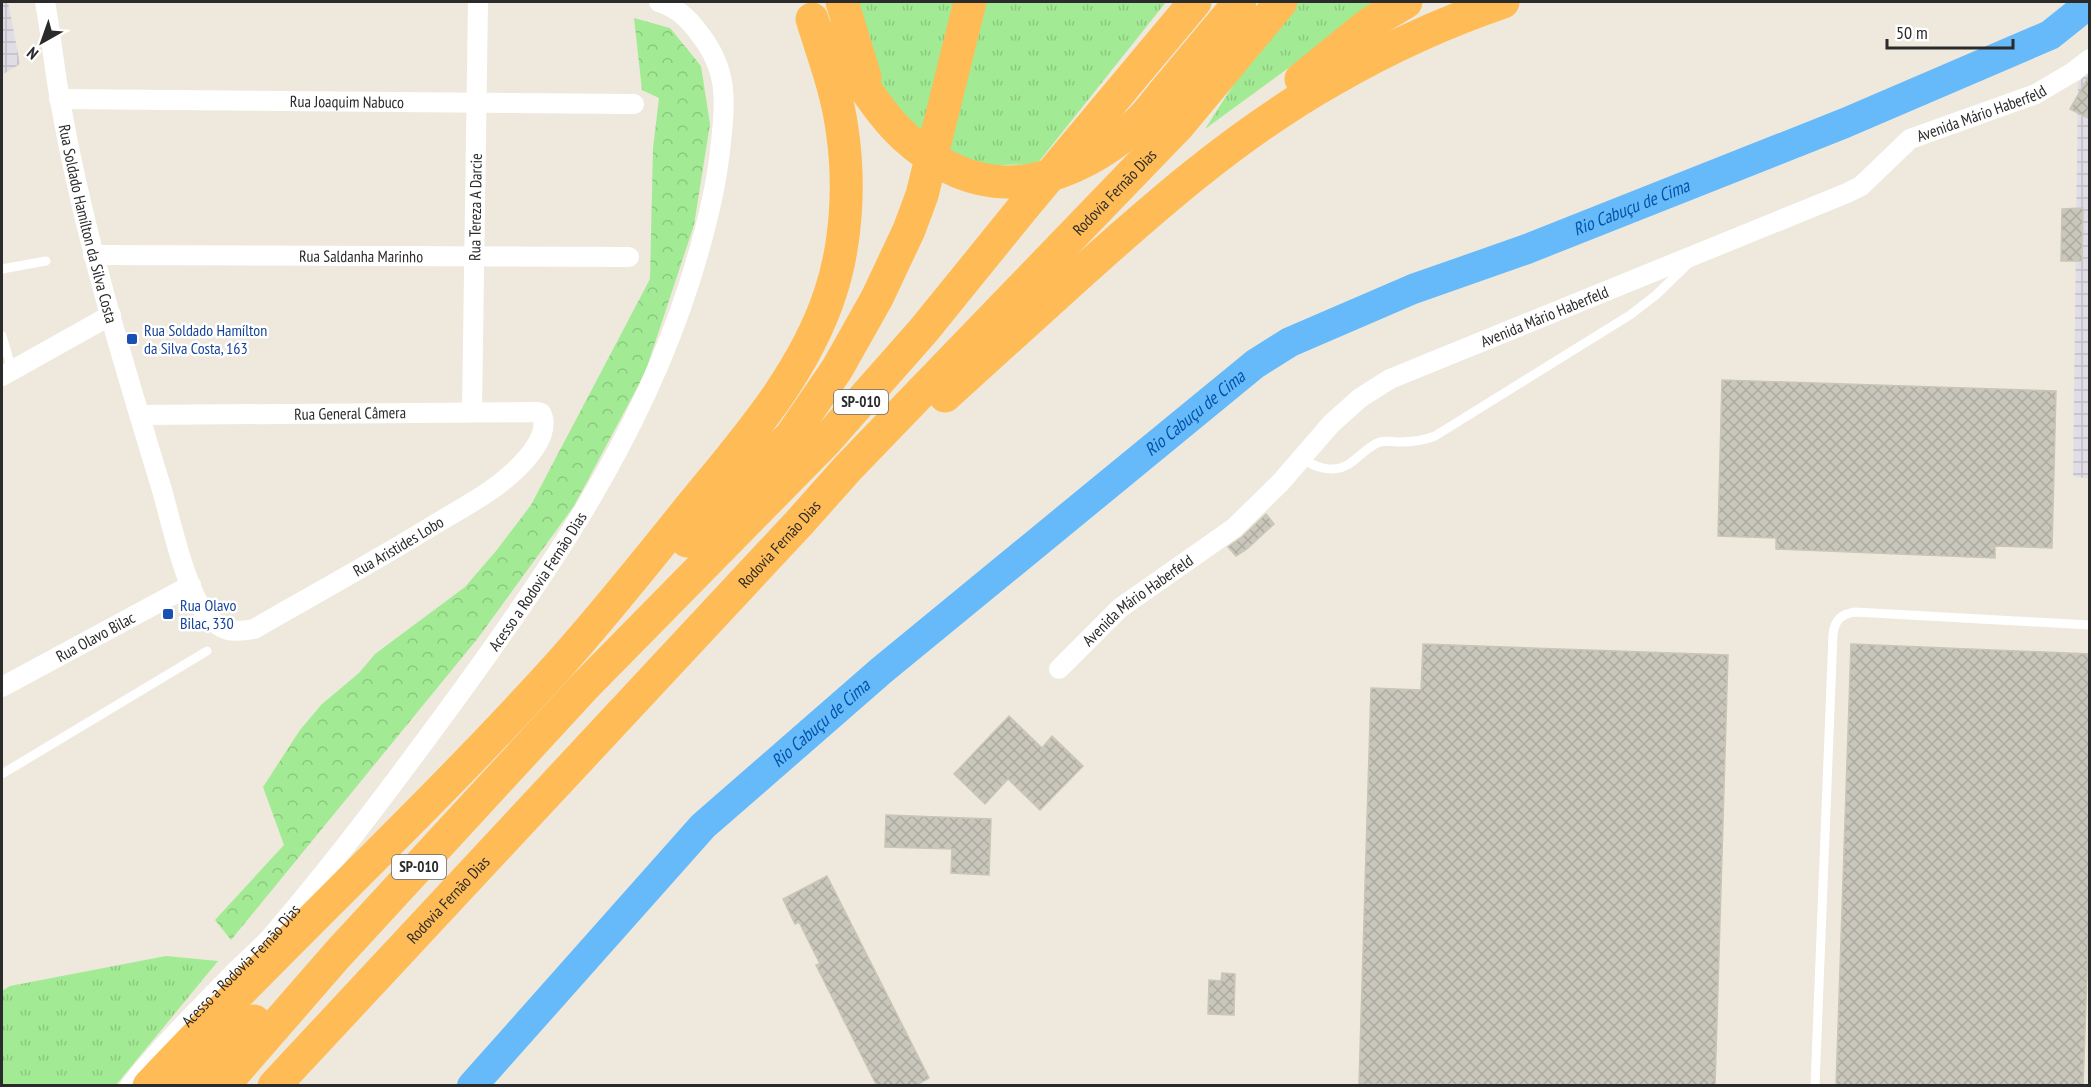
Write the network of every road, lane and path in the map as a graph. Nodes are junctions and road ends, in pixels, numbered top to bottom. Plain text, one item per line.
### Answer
1 (45, 2) edge
2 (478, 2) edge
3 (659, 2) edge
4 (842, 2) edge
5 (970, 2) edge
6 (1195, 2) edge
7 (1240, 2) edge
8 (1281, 2) edge
9 (1406, 2) edge
10 (1503, 2) edge
11 (806, 10) edge
12 (2090, 59) edge
13 (59, 99) junction
14 (872, 99) junction
15 (476, 104) junction
16 (634, 104) dead end
17 (1138, 221) junction
18 (1700, 253) junction
19 (93, 255) junction
20 (476, 256) junction
21 (629, 257) dead end
22 (46, 261) dead end
23 (2, 269) edge
24 (111, 315) junction
25 (2, 336) edge
26 (7, 373) edge
27 (472, 411) junction
28 (139, 415) junction
29 (543, 433) joint
30 (1302, 457) junction
31 (799, 523) junction
32 (646, 562) junction
33 (191, 585) junction
34 (2090, 625) edge
35 (235, 632) joint
36 (207, 651) dead end
37 (1059, 669) dead end
38 (2, 687) edge
39 (2, 774) edge
40 (337, 955) junction
41 (368, 987) junction
42 (130, 1086) edge
43 (149, 1086) edge
44 (189, 1086) edge
45 (223, 1086) edge
46 (274, 1086) edge
47 (299, 1086) edge
48 (1815, 1086) edge

1 - 13 street, Rua Soldado Hamílton da Silva Costa
2 - 15 street, Rua Tereza A Darcie
3 - 42 street, Acesso a Rodovia Fernão Dias
4 - 14 highway
5 - 32 highway
6 - 40 highway, SP-010
7 - 14 highway
8 - 31 highway, Rodovia Fernão Dias / SP-010
9 - 17 highway
10 - 17 highway
11 - 14 highway
11 - 32 highway
12 - 18 street, Avenida Mário Haberfeld
13 - 15 street, Rua Joaquim Nabuco
13 - 19 street, Rua Soldado Hamílton da Silva Costa
15 - 16 street, Rua Joaquim Nabuco
15 - 20 street, Rua Tereza A Darcie
17 - 31 highway
18 - 30 street, Avenida Mário Haberfeld
18 - 30 lane
19 - 20 street, Rua Saldanha Marinho
19 - 24 street, Rua Soldado Hamílton da Silva Costa
20 - 21 street, Rua Saldanha Marinho
20 - 27 street, Rua Tereza A Darcie
22 - 23 lane
24 - 26 street
24 - 28 street, Rua Soldado Hamílton da Silva Costa
25 - 26 lane
27 - 28 street, Rua General Câmera
27 - 29 street, Rua General Câmera
28 - 33 street, Rua Soldado Hamílton da Silva Costa
29 - 35 street, Rua Aristides Lobo
30 - 37 street, Avenida Mário Haberfeld
31 - 41 highway, Rodovia Fernão Dias / SP-010
32 - 43 highway
33 - 35 street, Rua Soldado Hamílton da Silva Costa
33 - 38 street, Rua Olavo Bilac
34 - 48 lane
36 - 39 lane
40 - 44 highway
40 - 45 highway, SP-010
41 - 46 highway, Rodovia Fernão Dias / SP-010
41 - 47 highway

